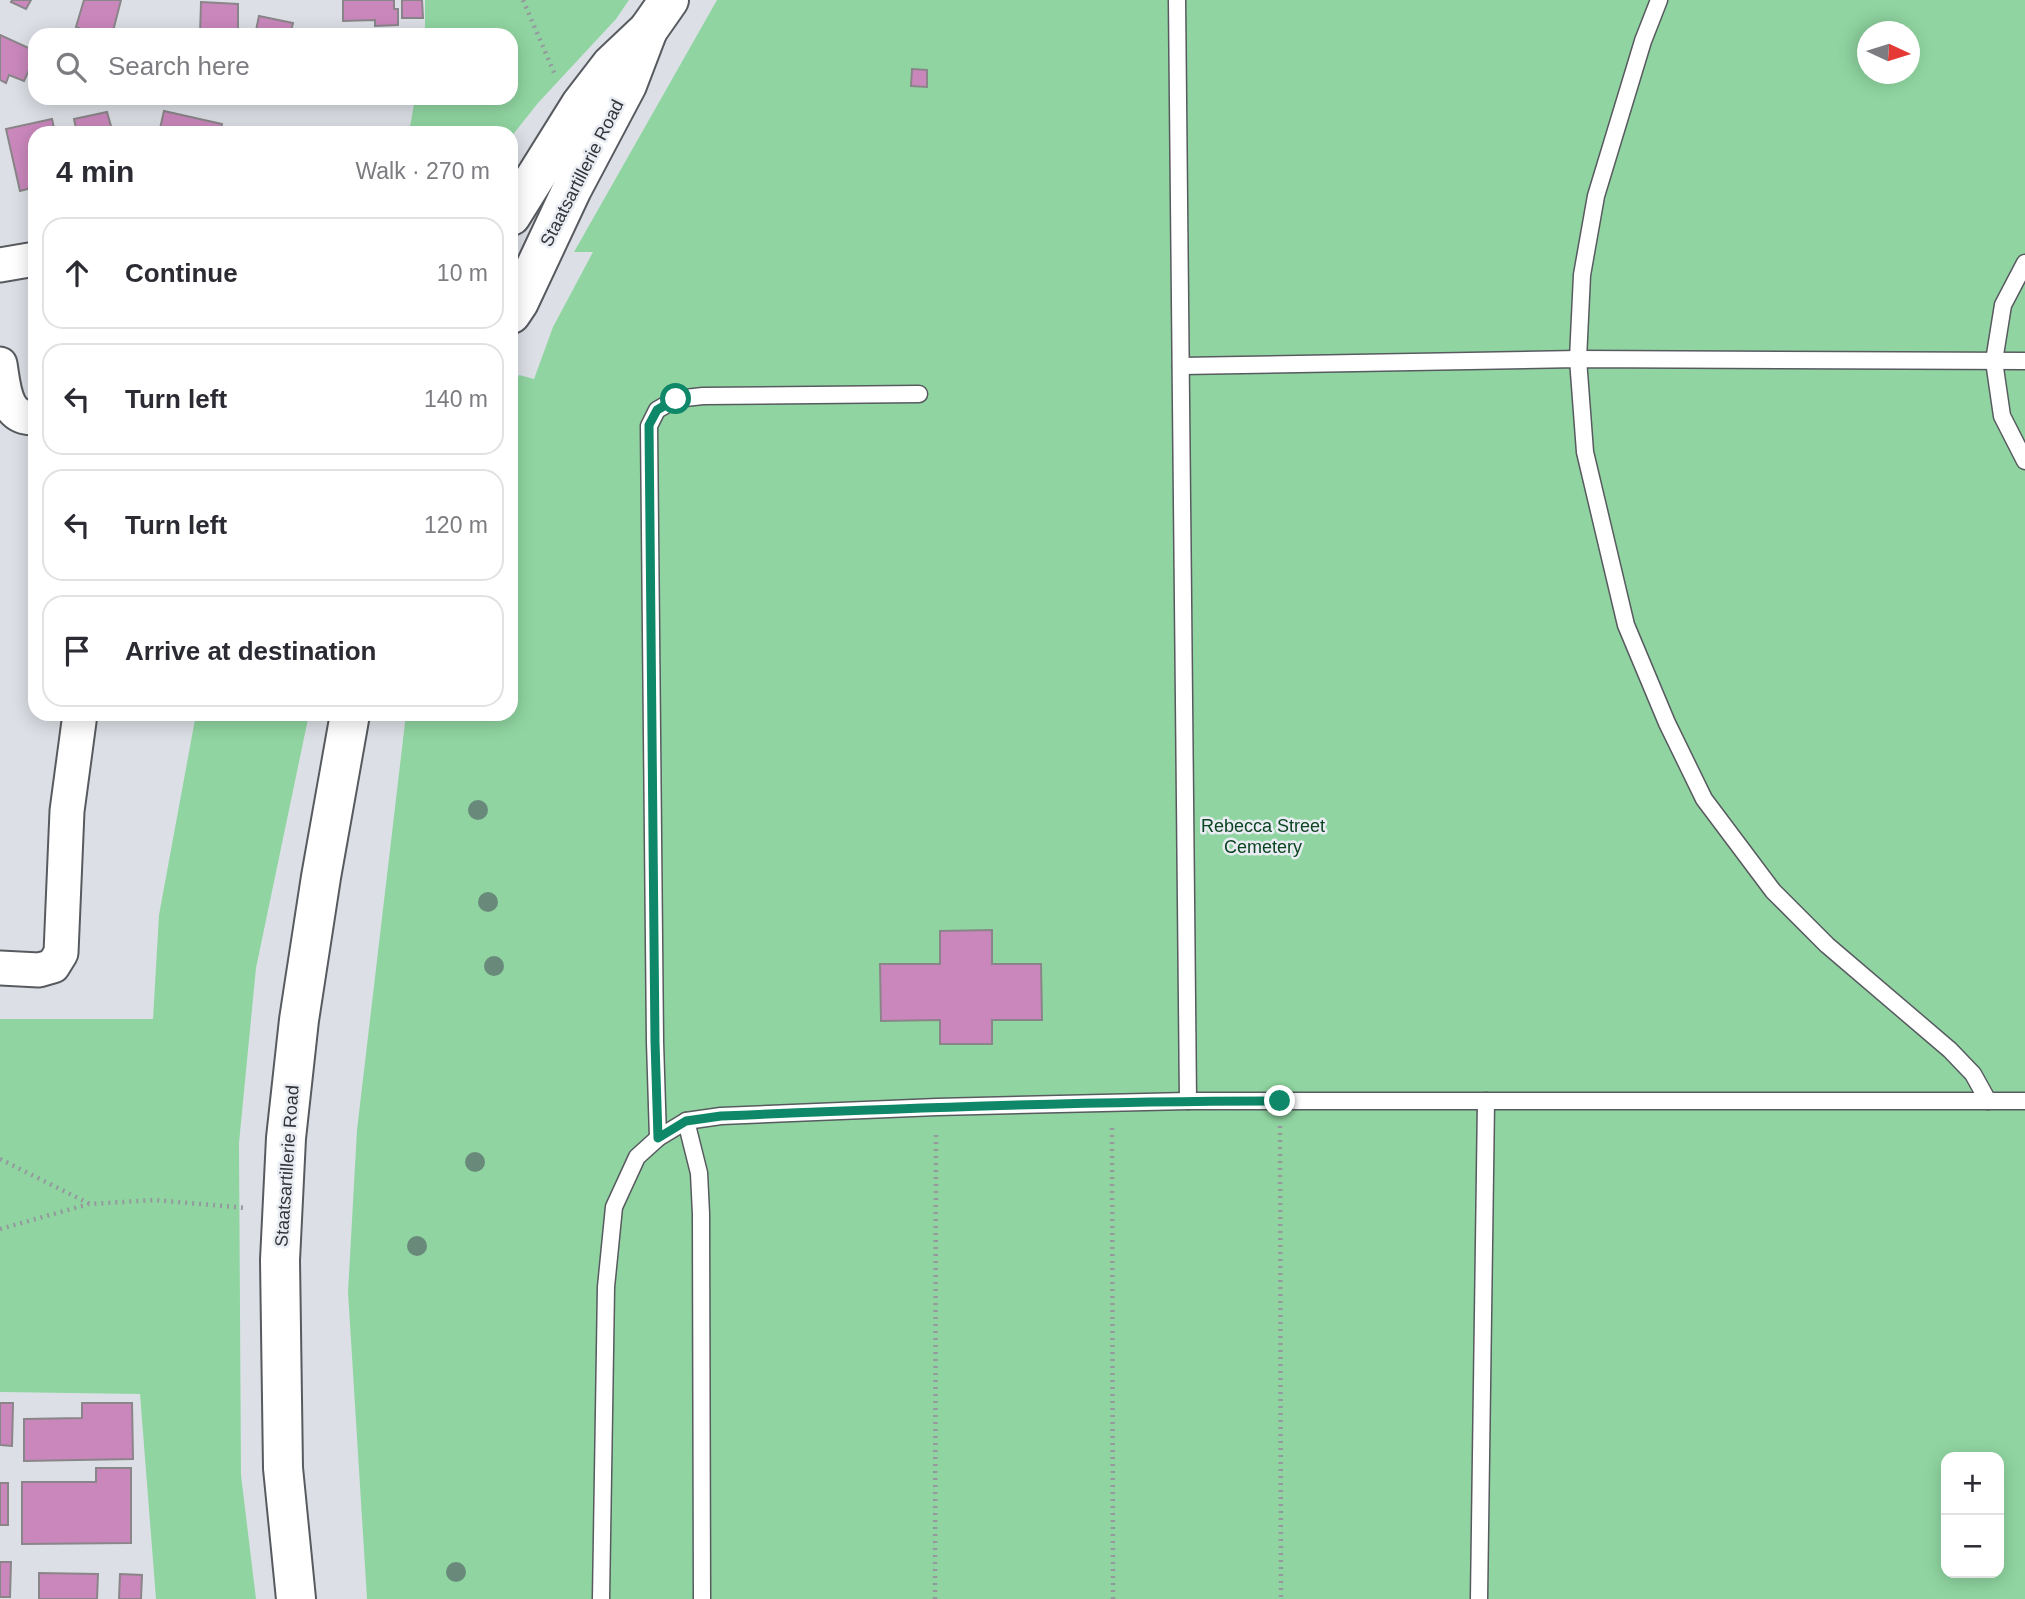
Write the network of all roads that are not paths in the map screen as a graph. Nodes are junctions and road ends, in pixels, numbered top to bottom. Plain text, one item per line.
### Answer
1 (1177, 0) edge
2 (1659, 0) edge
3 (659, 15) edge
4 (518, 205) edge
5 (28, 260) edge
6 (2025, 263) edge
7 (0, 265) edge
8 (518, 300) edge
9 (1578, 359) junction
10 (1994, 361) junction
11 (2025, 361) edge
12 (0, 364) edge
13 (1181, 366) junction
14 (919, 394) dead end
15 (28, 417) edge
16 (2025, 461) edge
17 (79, 721) edge
18 (350, 722) edge
19 (0, 968) edge
20 (1188, 1101) junction
21 (1486, 1101) junction
22 (1988, 1101) junction
23 (2025, 1101) edge
24 (686, 1121) junction
25 (658, 1138) junction
26 (296, 1599) edge
27 (601, 1599) edge
28 (702, 1599) edge
29 (1479, 1599) edge

1 - 13 lane
2 - 9 lane
3 - 4 street, Staatsartillerie Road
3 - 8 street, Staatsartillerie Road
5 - 7 street
6 - 10 lane
9 - 10 lane
9 - 13 lane
9 - 22 lane
10 - 11 lane
10 - 16 lane
12 - 15 street
13 - 20 lane
14 - 25 lane
17 - 19 street
18 - 26 street, Staatsartillerie Road
20 - 21 lane
20 - 24 lane
21 - 22 lane
21 - 29 lane
22 - 23 lane
24 - 25 lane
24 - 28 lane
25 - 27 lane

